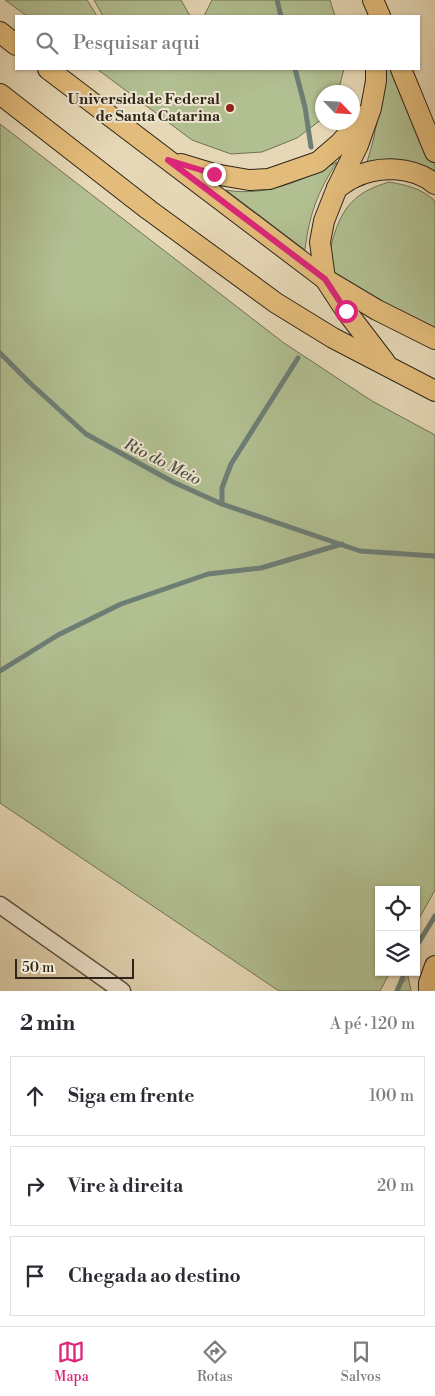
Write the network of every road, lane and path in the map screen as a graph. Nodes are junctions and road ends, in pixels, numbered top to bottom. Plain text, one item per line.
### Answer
1 (366, 0) edge
2 (373, 0) edge
3 (369, 15) edge
4 (380, 15) edge
5 (0, 32) edge
6 (15, 44) edge
7 (49, 70) edge
8 (376, 70) edge
9 (401, 70) edge
10 (0, 94) edge
11 (371, 108) junction
12 (435, 152) edge
13 (168, 160) junction
14 (435, 184) edge
15 (337, 188) junction
16 (325, 279) junction
17 (435, 339) edge
18 (389, 368) junction
19 (435, 391) edge
20 (0, 905) edge
21 (435, 966) edge
22 (122, 991) edge
23 (429, 991) edge

1 - 3 main road
2 - 4 main road
5 - 6 main road
7 - 13 main road
8 - 11 main road
9 - 12 main road
10 - 18 main road
11 - 13 main road
11 - 15 main road
13 - 16 main road
14 - 15 main road
15 - 16 main road
16 - 17 main road
16 - 18 main road
18 - 19 main road
20 - 22 street
21 - 23 main road

